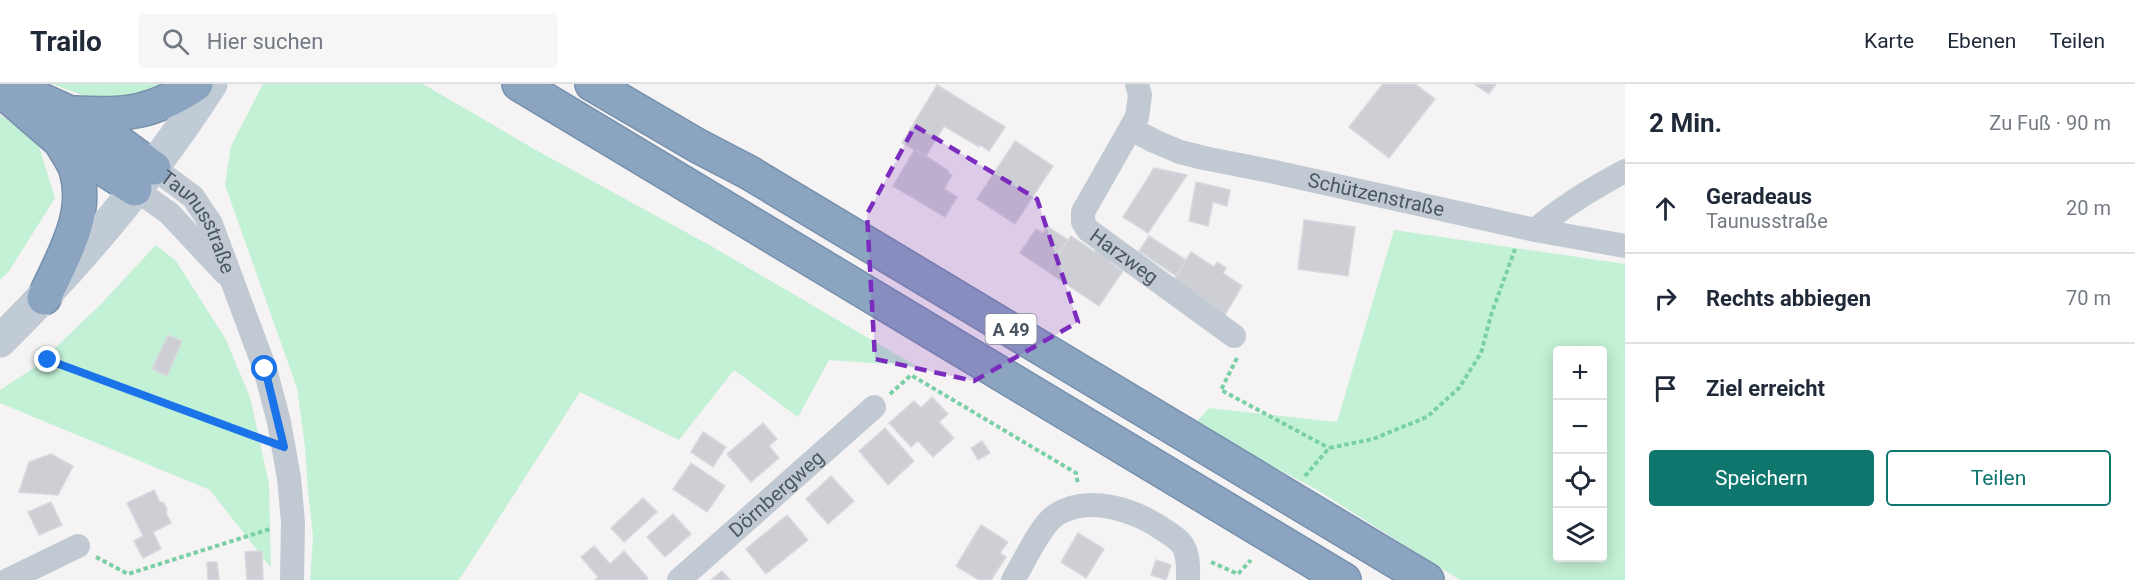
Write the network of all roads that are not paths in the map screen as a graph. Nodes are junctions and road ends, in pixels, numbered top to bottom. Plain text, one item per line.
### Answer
1 (6, 84) edge
2 (196, 84) edge
3 (211, 84) edge
4 (519, 84) edge
5 (592, 84) edge
6 (1137, 84) edge
7 (0, 89) edge
8 (65, 127) junction
9 (1131, 129) junction
10 (1625, 171) edge
11 (145, 179) junction
12 (1535, 230) junction
13 (1625, 246) edge
14 (44, 298) junction
15 (1234, 336) road end
16 (0, 341) edge
17 (874, 407) road end
18 (78, 546) road end
19 (8, 580) edge
20 (292, 580) edge
21 (679, 580) edge
22 (1013, 580) edge
23 (1188, 580) edge
24 (1344, 580) edge
25 (1427, 580) edge

1 - 8 highway
2 - 8 highway
3 - 11 main road
4 - 24 highway, A 49
5 - 25 highway, A 49
6 - 9 street, Harzweg
7 - 8 highway
8 - 11 highway
8 - 14 highway
9 - 12 street, Schützenstraße
9 - 15 street, Harzweg
10 - 12 street
11 - 14 main road
11 - 20 street, Taunusstraße
12 - 13 street, Schützenstraße
14 - 16 main road
17 - 21 street, Dörnbergweg
18 - 19 street
22 - 23 street

